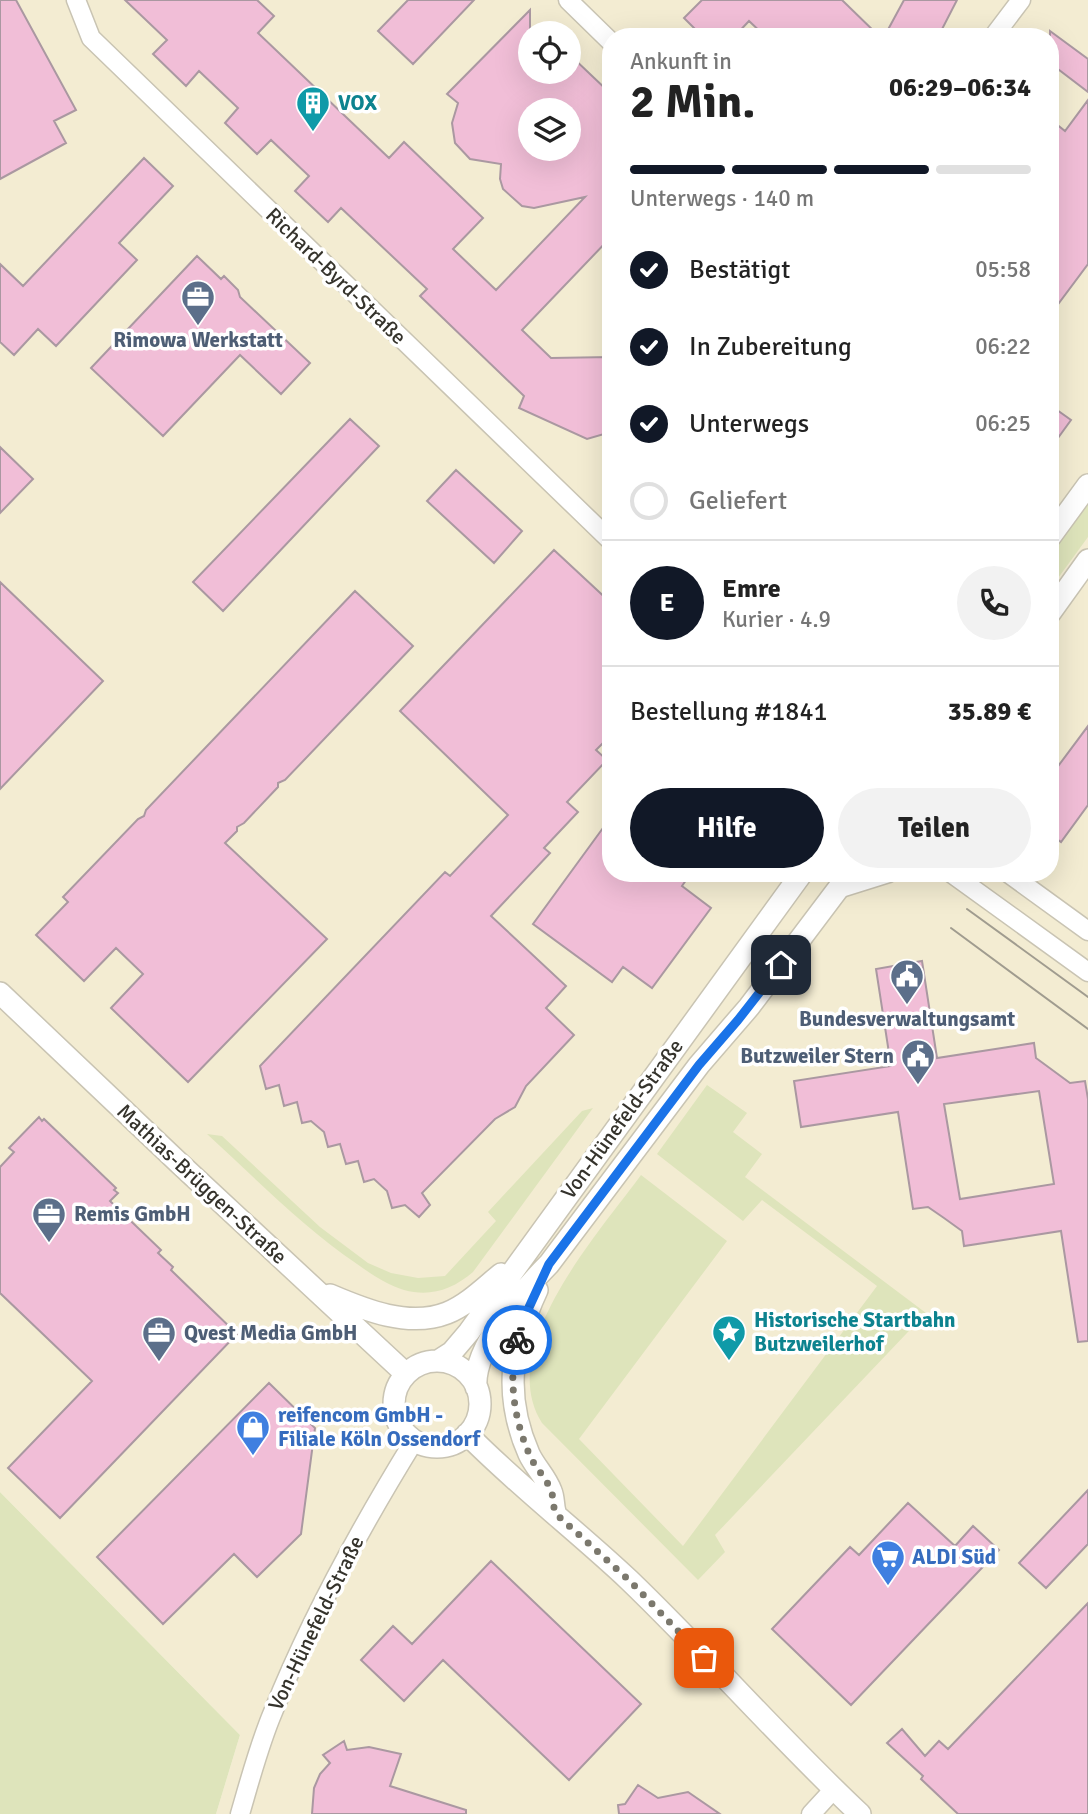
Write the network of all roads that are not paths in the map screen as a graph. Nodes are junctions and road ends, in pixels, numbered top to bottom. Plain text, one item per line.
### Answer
1 (76, 0) edge
2 (568, 0) edge
3 (1021, 0) edge
4 (1000, 28) edge
5 (602, 33) edge
6 (1088, 485) edge
7 (1059, 525) edge
8 (602, 532) edge
9 (1088, 560) edge
10 (1059, 600) edge
11 (795, 882) edge
12 (843, 882) edge
13 (960, 882) edge
14 (1021, 882) edge
15 (1088, 930) edge
16 (1088, 972) edge
17 (0, 993) edge
18 (545, 1226) junction
19 (549, 1264) junction
20 (310, 1284) junction
21 (438, 1361) junction
22 (406, 1374) junction
23 (476, 1387) junction
24 (467, 1434) junction
25 (415, 1441) junction
26 (555, 1513) junction
27 (834, 1789) junction
28 (240, 1814) edge
29 (811, 1814) edge
30 (860, 1814) edge

1 - 8 street, Richard-Byrd-Straße
2 - 5 street
3 - 4 street
6 - 7 street
9 - 10 street
11 - 18 street, Von-Hünefeld-Straße
12 - 19 street, Von-Hünefeld-Straße
13 - 16 street
14 - 15 street
17 - 20 street, Mathias-Brüggen-Straße
18 - 20 street
18 - 21 street, Von-Hünefeld-Straße
19 - 23 street, Von-Hünefeld-Straße
19 - 26 street
20 - 22 street, Mathias-Brüggen-Straße
21 - 22 street
21 - 23 street
22 - 25 street
23 - 24 street
24 - 25 street
24 - 26 street
25 - 28 street, Von-Hünefeld-Straße
26 - 27 street
27 - 29 street
27 - 30 street

